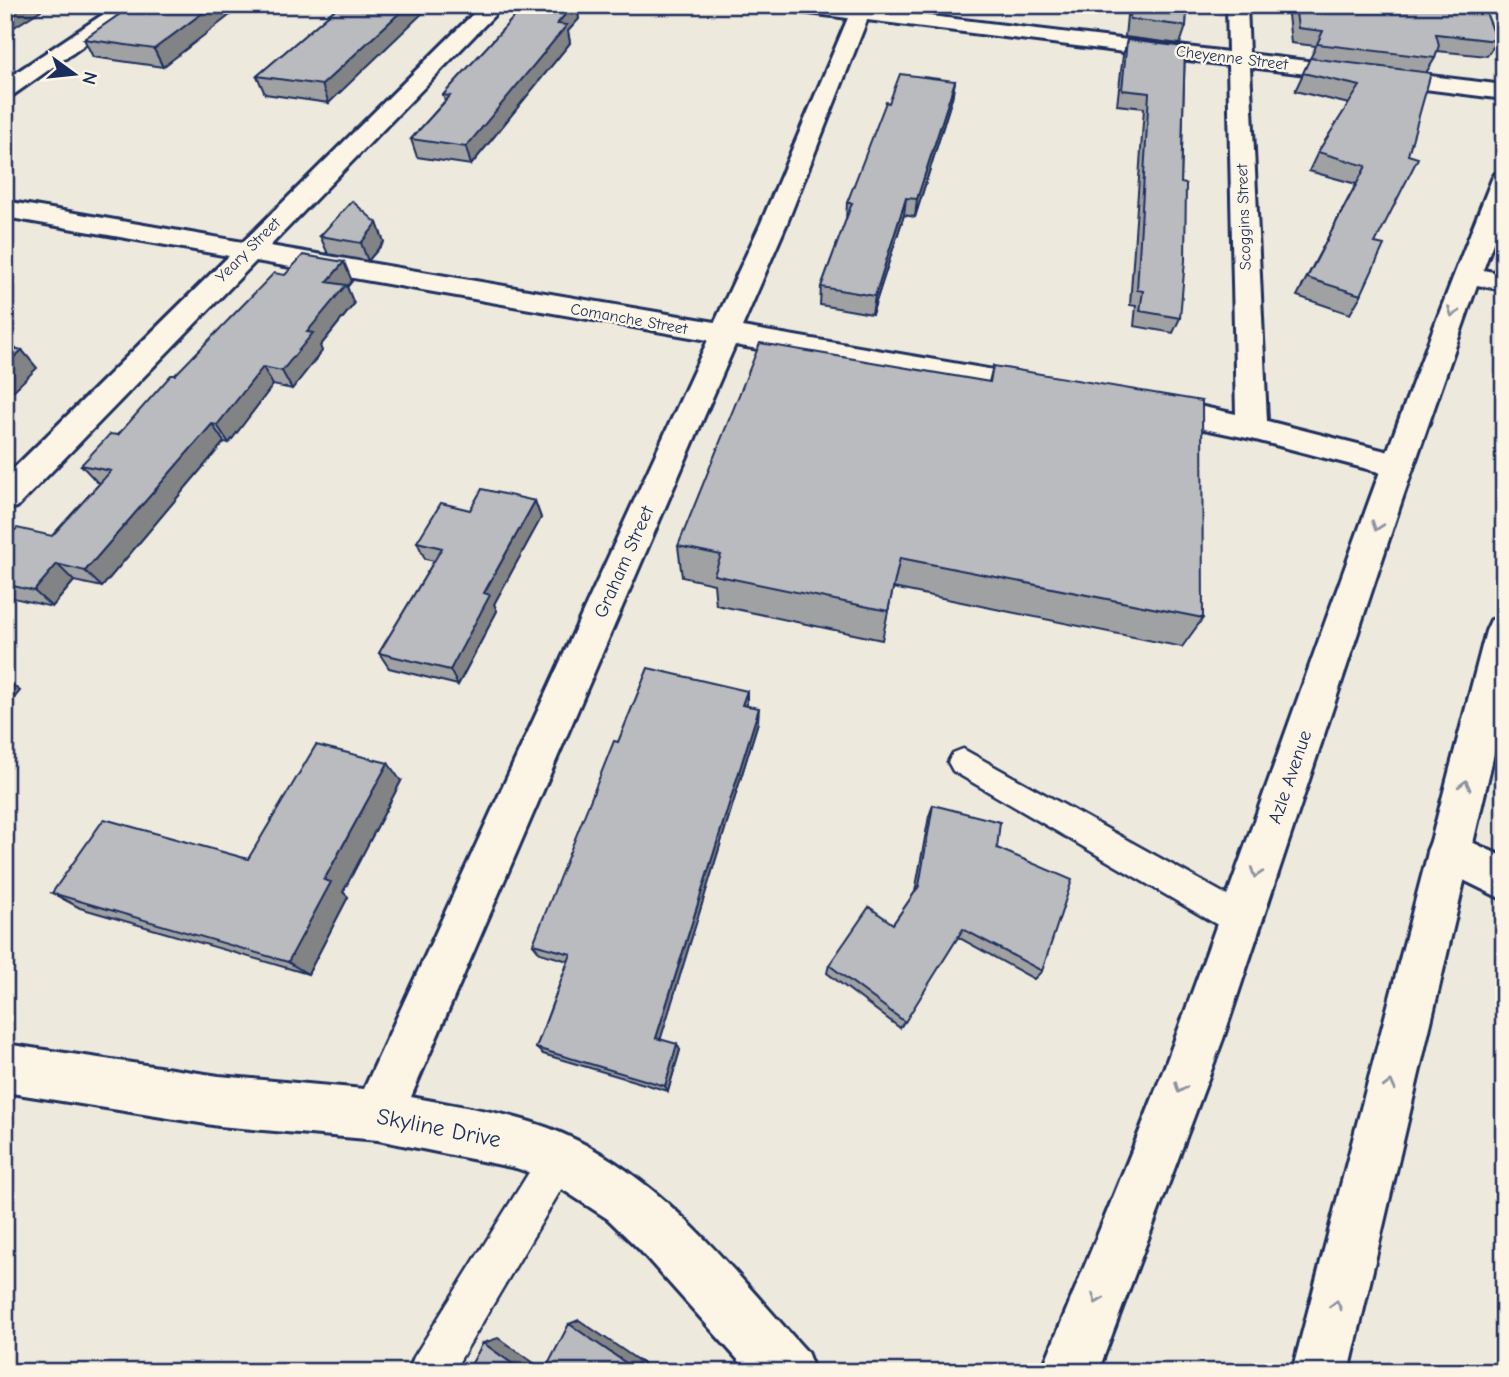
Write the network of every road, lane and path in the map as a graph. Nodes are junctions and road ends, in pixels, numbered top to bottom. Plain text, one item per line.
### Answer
1 (131, 5) edge
2 (494, 5) edge
3 (793, 5) edge
4 (1237, 5) edge
5 (861, 10) edge
6 (1238, 59) junction
7 (5, 90) edge
8 (1504, 92) edge
9 (1504, 179) edge
10 (5, 209) edge
11 (246, 252) junction
12 (1466, 275) junction
13 (1504, 282) edge
14 (724, 335) junction
15 (1067, 393) edge
16 (1122, 402) edge
17 (1252, 428) junction
18 (1398, 465) junction
19 (5, 498) edge
20 (1504, 631) edge
21 (963, 762) dead end
22 (1448, 851) junction
23 (1504, 878) edge
24 (1240, 920) junction
25 (5, 1068) edge
26 (378, 1115) junction
27 (559, 1158) junction
28 (782, 1370) edge
29 (429, 1372) edge
30 (1069, 1372) edge
31 (1320, 1372) edge

1 - 7 street
2 - 11 street, Yeary Street
3 - 5 street, Cheyenne Street
4 - 6 street, Scoggins Street
5 - 6 street, Cheyenne Street
5 - 14 street, Graham Street
6 - 8 street, Cheyenne Street
6 - 17 street, Scoggins Street
9 - 12 street, Azle Avenue
10 - 11 street, Comanche Street
11 - 14 street, Comanche Street
11 - 19 street, Yeary Street
12 - 13 street
12 -> 18 street, Azle Avenue
14 - 15 street, Comanche Street
14 - 26 street, Graham Street
16 - 17 street
17 - 18 street
18 -> 24 street, Azle Avenue
22 -> 20 street
21 - 24 lane
22 - 23 street
31 -> 22 street
24 -> 30 street, Azle Avenue
25 - 26 street, Skyline Drive
26 - 27 street, Skyline Drive
27 - 28 street, Skyline Drive
27 - 29 lane

